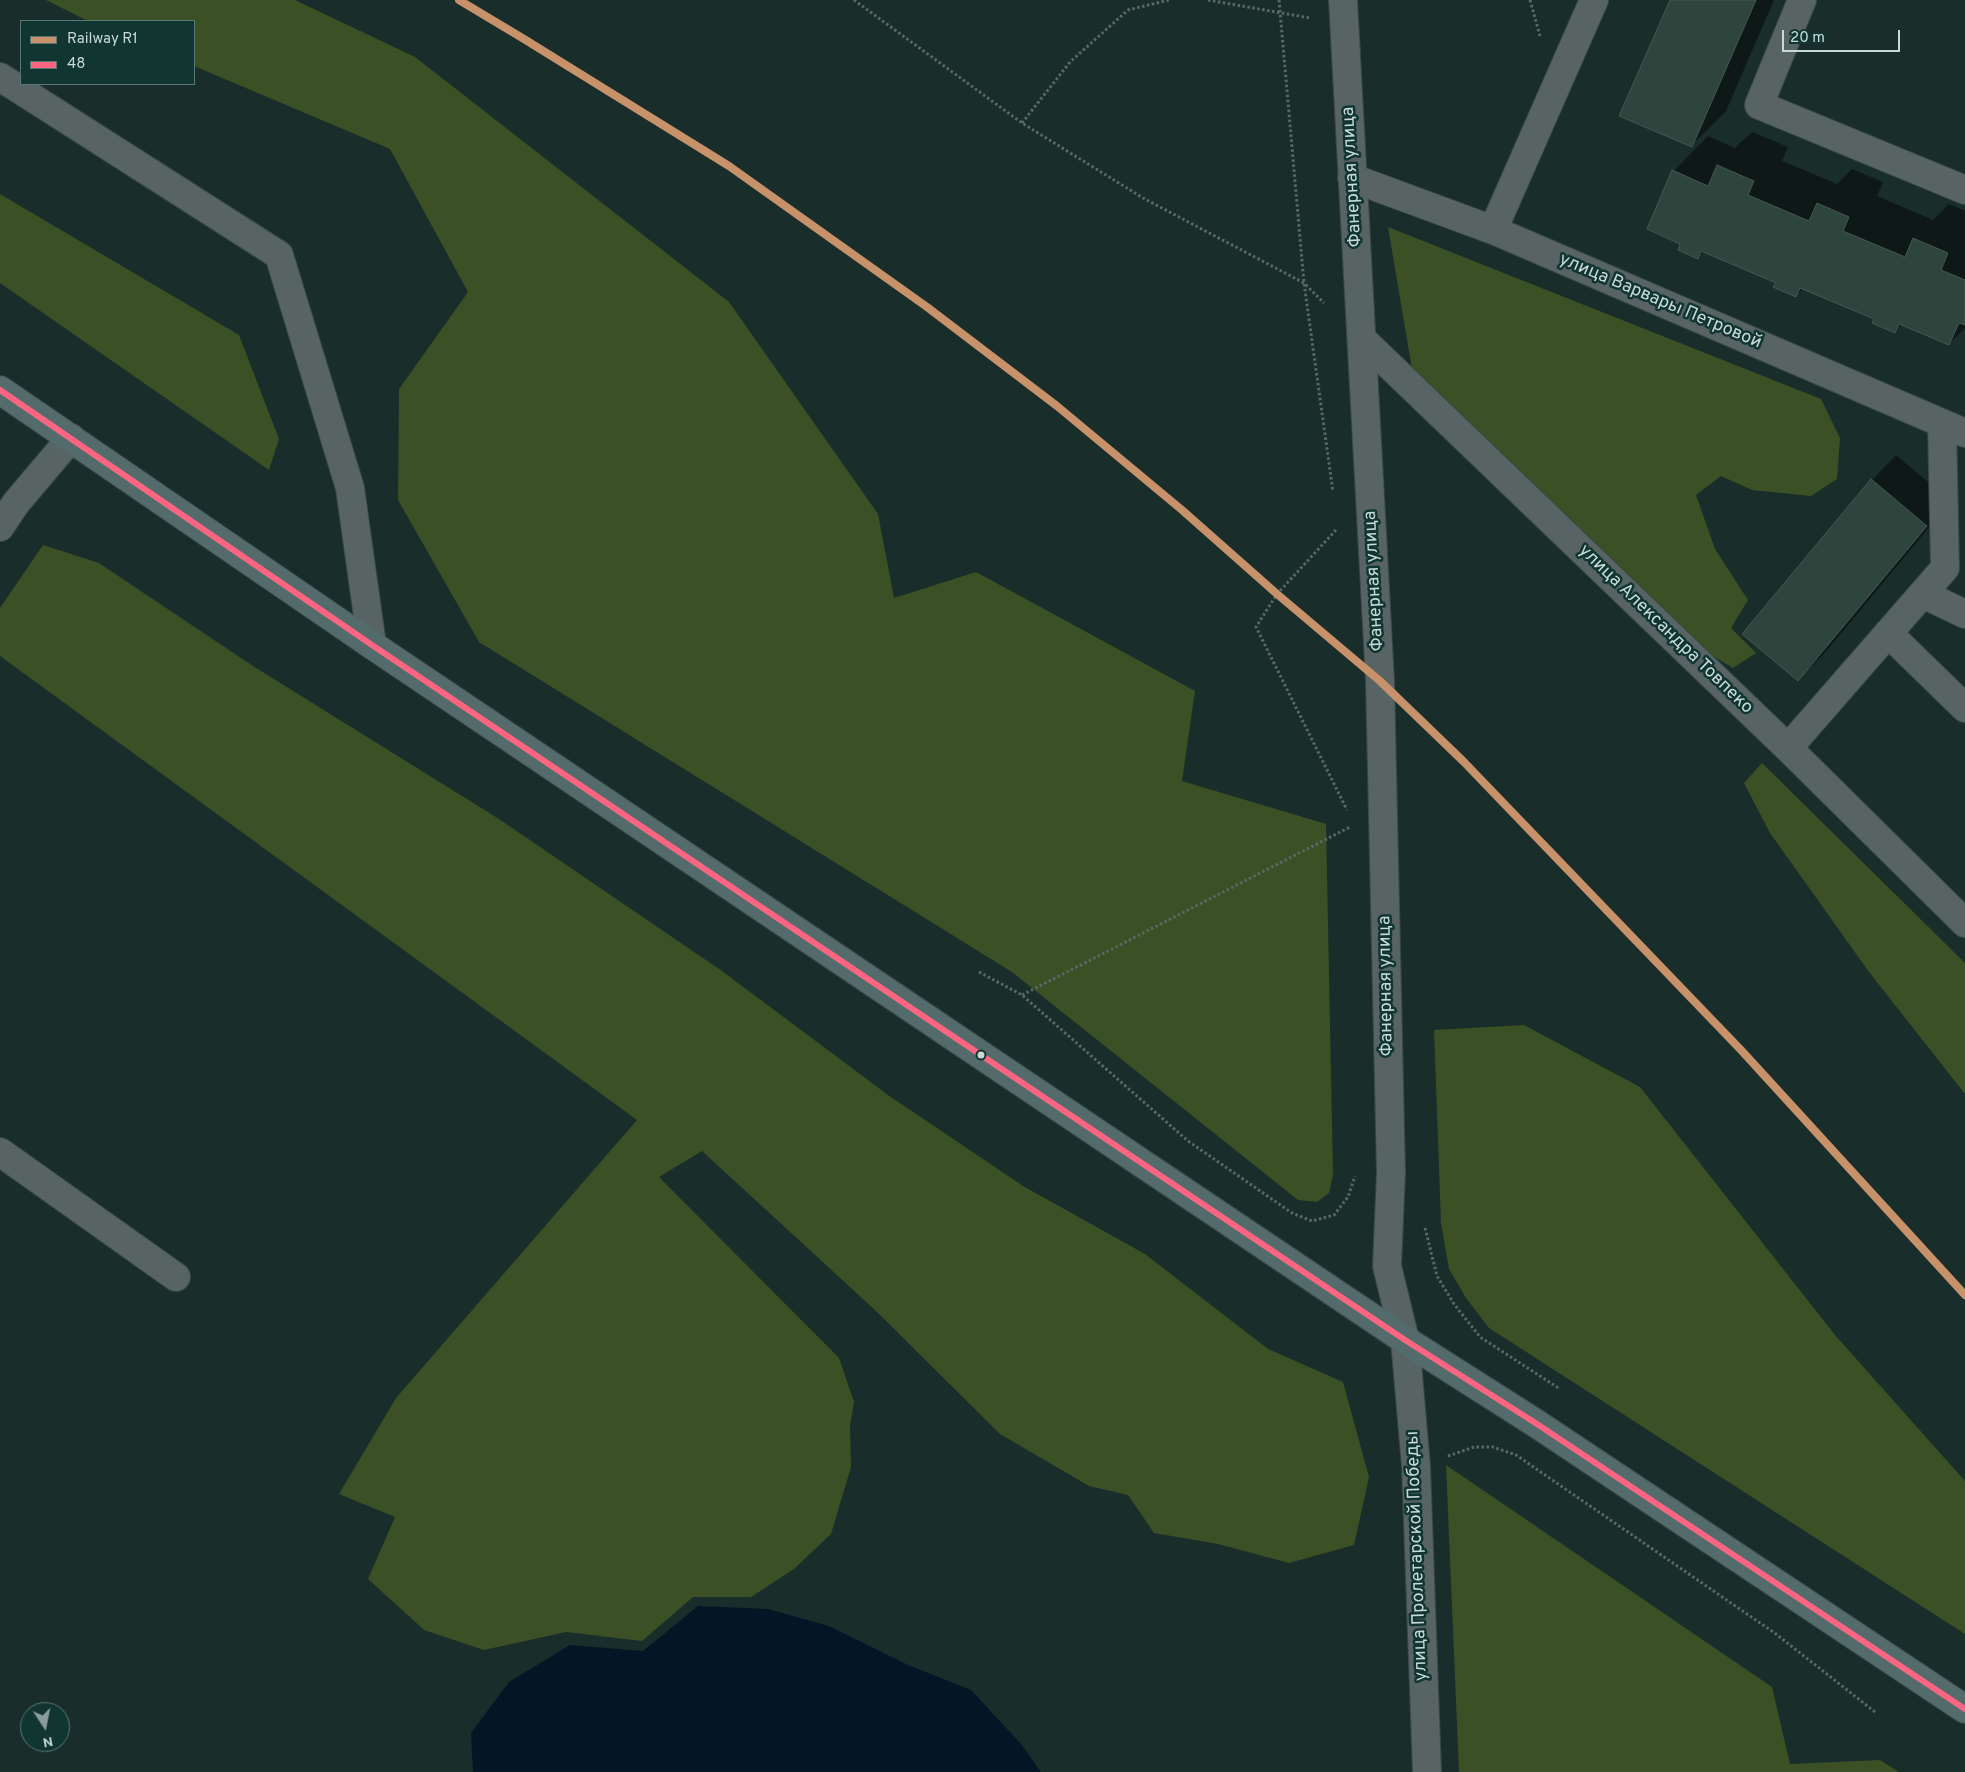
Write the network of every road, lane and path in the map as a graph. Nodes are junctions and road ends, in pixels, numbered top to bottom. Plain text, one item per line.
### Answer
1 (854, 0) edge
2 (1169, 0) edge
3 (1208, 0) edge
4 (1279, 0) edge
5 (1594, 0) edge
6 (1802, 0) edge
7 (1344, 12) edge
8 (1280, 14) junction
9 (0, 77) edge
10 (1022, 123) junction
11 (1352, 178) junction
12 (1965, 190) edge
13 (1493, 230) junction
14 (1304, 283) junction
15 (1362, 339) junction
16 (0, 390) edge
17 (1954, 428) edge
18 (71, 438) junction
19 (1334, 499) dead end
20 (0, 527) edge
21 (1338, 528) dead end
22 (1923, 594) junction
23 (1965, 614) edge
24 (1888, 633) junction
25 (372, 645) junction
26 (1965, 708) edge
27 (1788, 748) junction
28 (1350, 816) dead end
29 (1355, 825) dead end
30 (1965, 923) edge
31 (979, 972) dead end
32 (1022, 995) junction
33 (0, 1152) edge
34 (1356, 1172) dead end
35 (1424, 1219) dead end
36 (176, 1277) dead end
37 (1405, 1340) junction
38 (1560, 1389) dead end
39 (1416, 1466) junction
40 (1965, 1709) edge
41 (1875, 1712) dead end
42 (1427, 1772) edge

1 - 10 path
2 - 10 path
3 - 8 path
4 - 8 path
5 - 13 street
6 - 12 street
7 - 8 path
7 - 11 street, Фанерная улица
8 - 14 path
9 - 25 street
10 - 14 path
11 - 13 street, улица Варвары Петровой
11 - 15 street, Фанерная улица
13 - 17 street, улица Варвары Петровой
14 - 15 path
14 - 19 path
15 - 27 street, улица Александра Товпеко
15 - 37 street, Фанерная улица
16 - 18 main road
17 - 22 street
18 - 20 street
18 - 25 main road
21 - 28 path
22 - 23 street
22 - 24 street
24 - 26 street
24 - 27 street
25 - 37 main road
27 - 30 street, улица Александра Товпеко
29 - 32 path
31 - 32 path
32 - 34 path
33 - 36 street
35 - 38 path
37 - 39 street, улица Пролетарской Победы
37 - 40 main road
39 - 41 path
39 - 42 street, улица Пролетарской Победы

